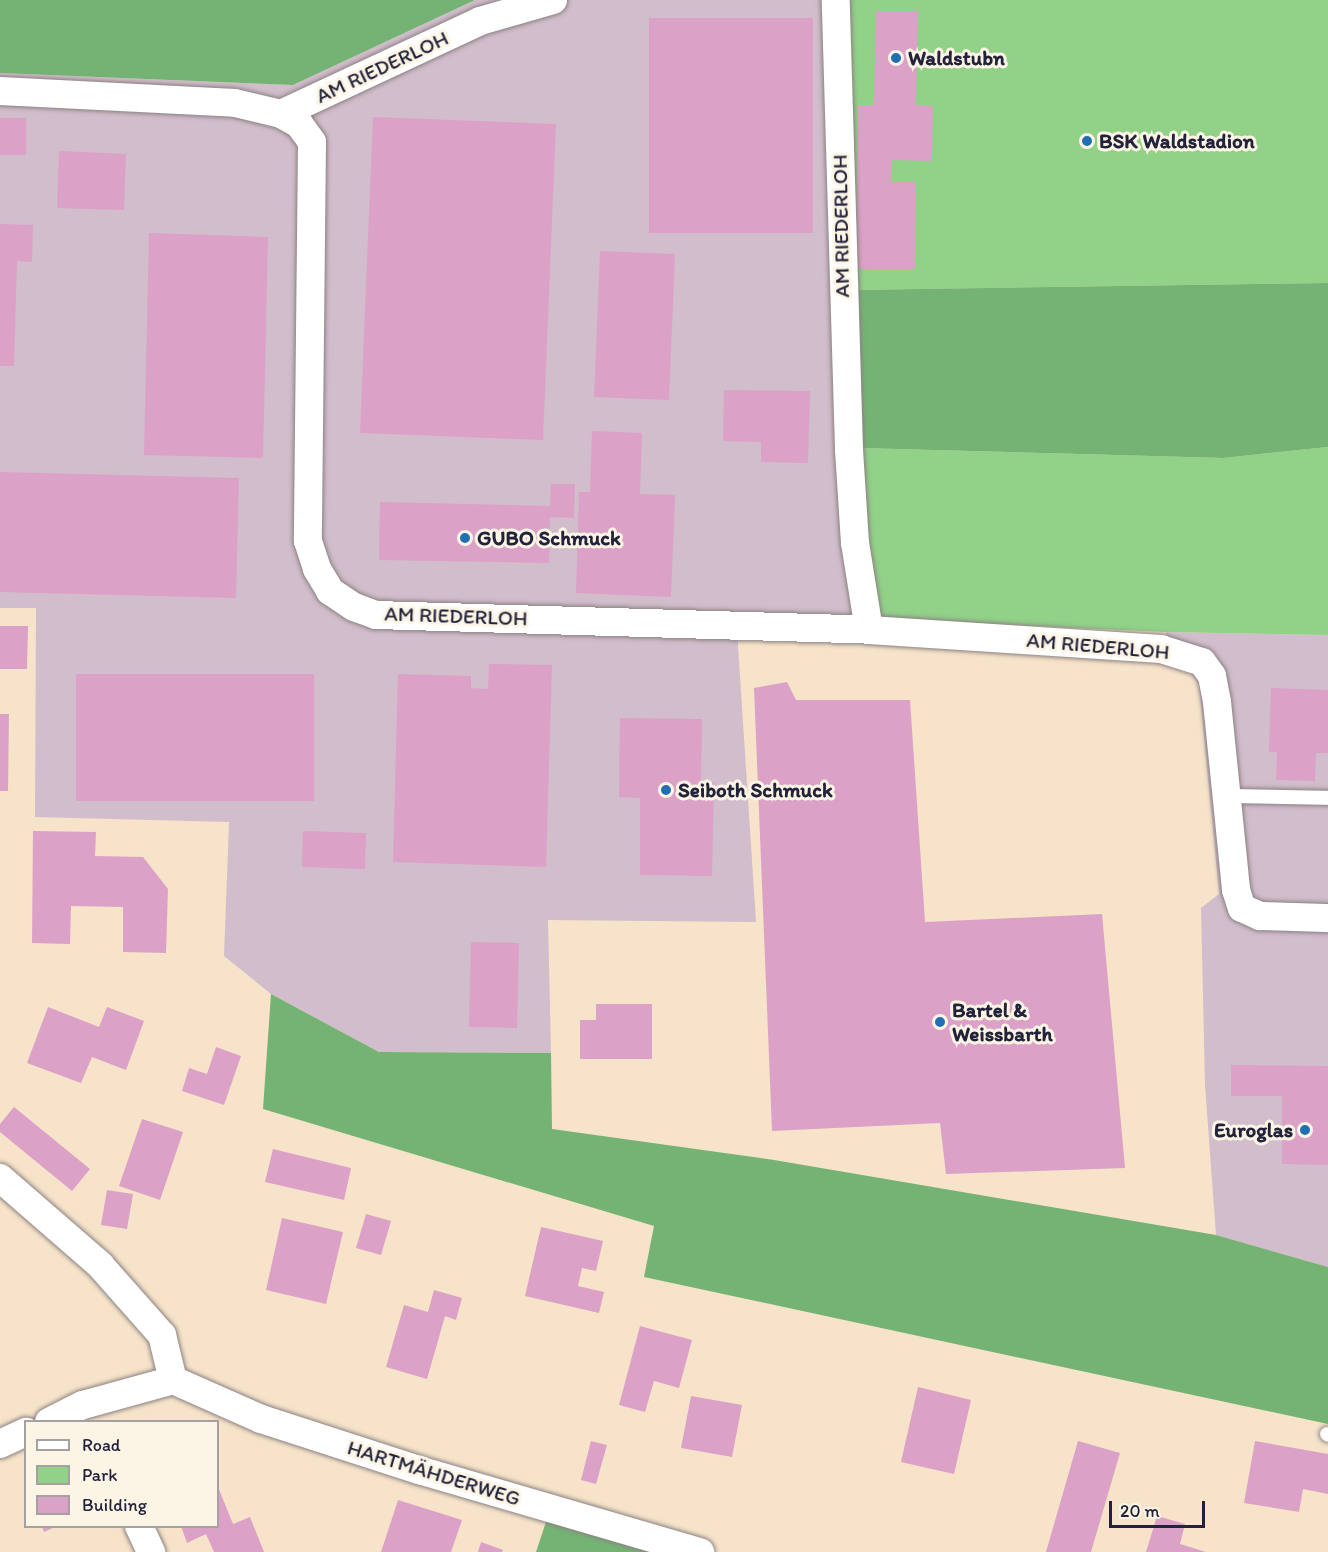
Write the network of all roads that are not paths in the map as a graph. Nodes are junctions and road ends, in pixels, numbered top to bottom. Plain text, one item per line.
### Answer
1 (553, 0) edge
2 (836, 0) edge
3 (0, 91) edge
4 (281, 114) junction
5 (869, 630) junction
6 (1227, 796) junction
7 (1328, 798) edge
8 (1328, 918) edge
9 (0, 1178) edge
10 (172, 1380) junction
11 (87, 1413) edge
12 (57, 1420) edge
13 (24, 1433) edge
14 (0, 1444) edge
15 (140, 1528) edge
16 (151, 1552) edge
17 (700, 1552) edge

1 - 4 street, AM RIEDERLOH
2 - 5 street, AM RIEDERLOH
3 - 4 street, AM RIEDERLOH
4 - 5 street, AM RIEDERLOH
5 - 6 street, AM RIEDERLOH
6 - 7 lane
6 - 8 street, AM RIEDERLOH
9 - 10 street
10 - 11 street
10 - 17 street, HARTMÄHDERWEG
11 - 12 street
13 - 14 street
15 - 16 street

